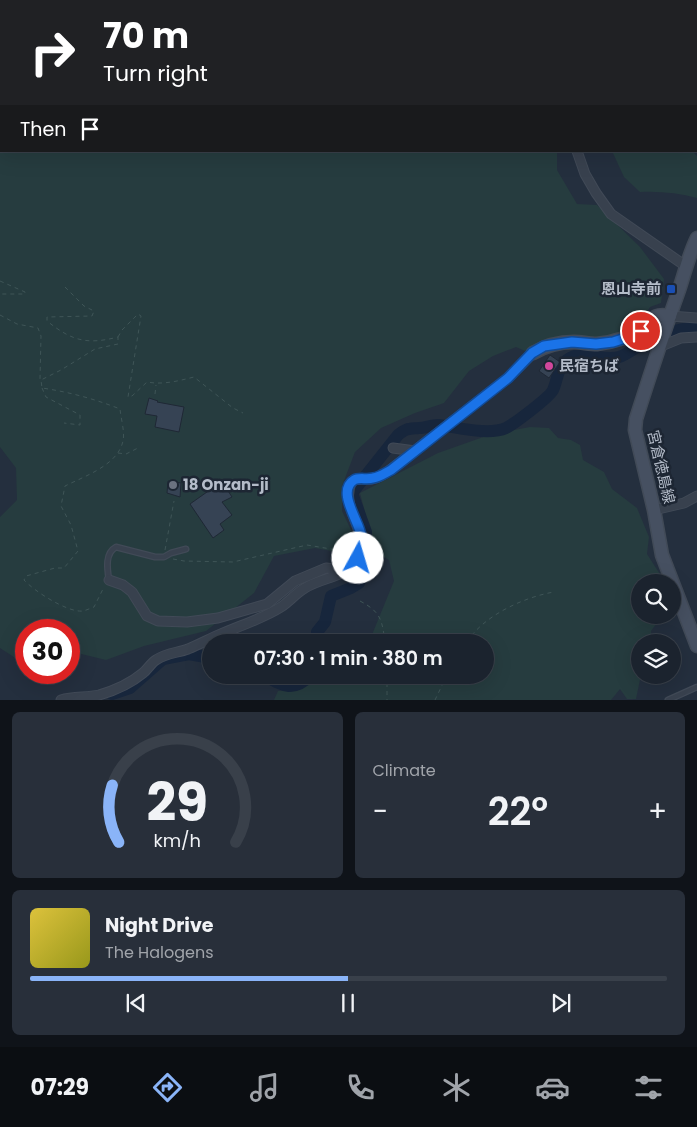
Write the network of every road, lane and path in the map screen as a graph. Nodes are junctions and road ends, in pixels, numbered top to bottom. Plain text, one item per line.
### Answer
1 (577, 152) edge
2 (697, 238) edge
3 (687, 267) junction
4 (0, 281) edge
5 (65, 287) dead end
6 (0, 294) edge
7 (0, 314) edge
8 (697, 318) edge
9 (668, 321) junction
10 (118, 337) junction
11 (697, 337) edge
12 (660, 344) junction
13 (532, 353) joint
14 (40, 380) junction
15 (156, 384) junction
16 (42, 388) junction
17 (155, 394) dead end
18 (243, 413) dead end
19 (64, 423) dead end
20 (140, 447) dead end
21 (394, 448) dead end
22 (416, 451) junction
23 (118, 453) junction
24 (697, 496) edge
25 (174, 501) dead end
26 (654, 510) junction
27 (353, 544) dead end
28 (186, 549) dead end
29 (164, 557) junction
30 (343, 573) junction
31 (109, 580) junction
32 (554, 592) dead end
33 (360, 601) dead end
34 (384, 634) edge
35 (474, 634) edge
36 (697, 646) edge
37 (386, 684) edge
38 (443, 684) edge
39 (697, 687) edge
40 (61, 700) edge
41 (387, 700) edge
42 (435, 700) edge
43 (668, 700) edge

1 - 3 street
2 - 3 main road, 宮倉徳島線
3 - 9 main road, 宮倉徳島線
4 - 6 path
5 - 10 path
7 - 14 path
8 - 9 street
9 - 12 main road, 宮倉徳島線
9 - 13 main road
10 - 14 path
10 - 15 path
11 - 12 street
12 - 26 main road, 宮倉徳島線
13 - 22 street
14 - 16 path
15 - 17 path
15 - 18 path
16 - 19 path
16 - 23 path
20 - 23 path
21 - 22 street
22 - 30 street
23 - 31 path
24 - 26 street
25 - 29 path
26 - 36 main road, 宮倉徳島線
27 - 29 path
28 - 29 lane
29 - 31 lane
30 - 31 street
30 - 40 street
32 - 35 path
33 - 34 path
37 - 41 path
38 - 42 path
39 - 43 lane

